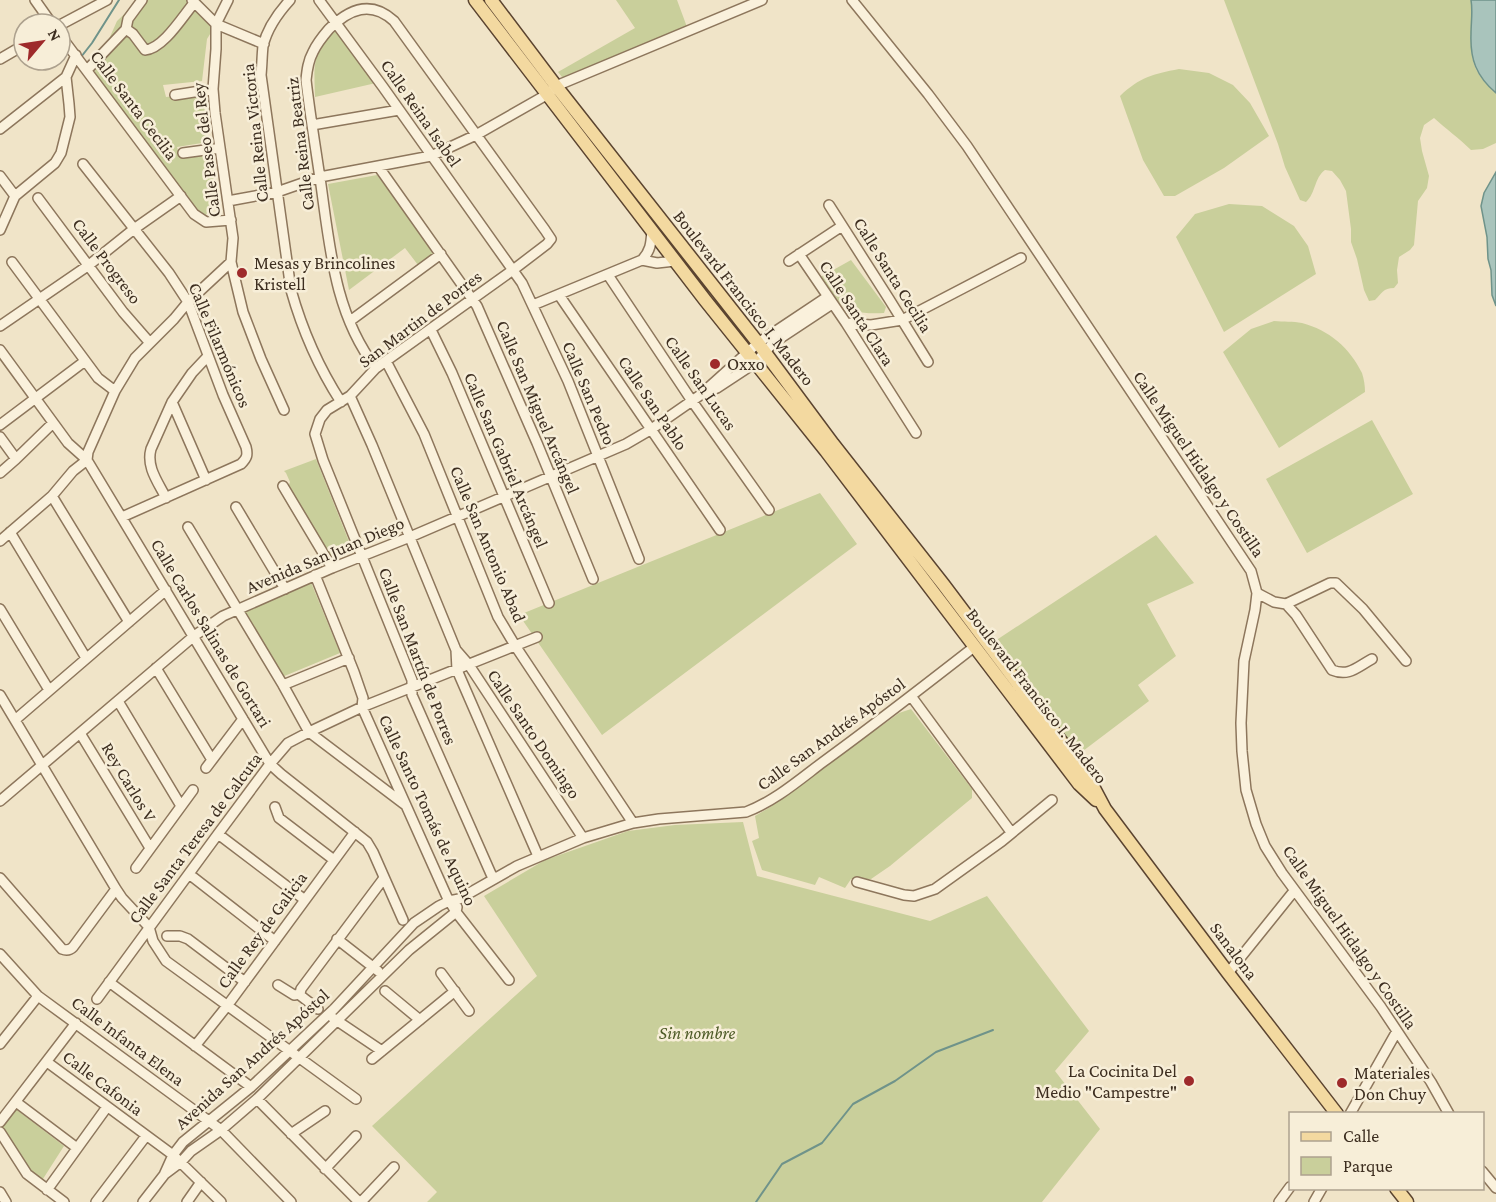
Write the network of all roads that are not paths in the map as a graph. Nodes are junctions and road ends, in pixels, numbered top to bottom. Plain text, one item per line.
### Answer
1 (107, 0) edge
2 (142, 0) edge
3 (228, 0) edge
4 (290, 0) edge
5 (319, 0) edge
6 (475, 0) edge
7 (490, 0) edge
8 (762, 0) edge
9 (852, 0) edge
10 (193, 1) edge
11 (72, 19) edge
12 (336, 23) junction
13 (216, 24) junction
14 (126, 29) junction
15 (264, 44) junction
16 (72, 50) edge
17 (76, 55) junction
18 (87, 70) junction
19 (66, 77) junction
20 (213, 89) junction
21 (552, 90) junction
22 (175, 94) dead end
23 (399, 110) junction
24 (312, 125) junction
25 (0, 129) edge
26 (476, 135) junction
27 (219, 148) junction
28 (183, 153) dead end
29 (432, 156) junction
30 (83, 164) dead end
31 (378, 166) junction
32 (0, 176) edge
33 (320, 177) junction
34 (277, 192) junction
35 (15, 196) junction
36 (181, 196) junction
37 (38, 198) dead end
38 (228, 201) junction
39 (829, 205) dead end
40 (231, 220) junction
41 (842, 226) junction
42 (0, 230) edge
43 (134, 230) junction
44 (545, 230) joint
45 (652, 230) junction
46 (496, 246) joint
47 (441, 254) junction
48 (799, 254) junction
49 (1021, 258) dead end
50 (642, 260) junction
51 (675, 261) junction
52 (789, 261) dead end
53 (12, 262) dead end
54 (231, 262) junction
55 (89, 265) junction
56 (513, 270) junction
57 (608, 275) junction
58 (559, 295) junction
59 (39, 299) junction
60 (473, 299) junction
61 (829, 300) junction
62 (188, 302) junction
63 (533, 304) junction
64 (902, 320) junction
65 (350, 321) junction
66 (846, 323) junction
67 (0, 326) edge
68 (431, 330) junction
69 (150, 343) junction
70 (761, 348) junction
71 (0, 350) edge
72 (208, 356) junction
73 (751, 358) junction
74 (85, 361) junction
75 (386, 361) junction
76 (928, 362) dead end
77 (376, 368) junction
78 (115, 391) junction
79 (350, 396) junction
80 (36, 398) junction
81 (695, 399) junction
82 (172, 402) junction
83 (341, 402) junction
84 (284, 410) dead end
85 (53, 423) junction
86 (0, 425) edge
87 (650, 430) junction
88 (916, 433) dead end
89 (0, 437) edge
90 (317, 443) joint
91 (598, 457) junction
92 (16, 459) junction
93 (87, 460) junction
94 (0, 473) edge
95 (552, 477) junction
96 (206, 480) junction
97 (283, 486) dead end
98 (52, 496) junction
99 (504, 497) junction
100 (166, 498) junction
101 (236, 507) dead end
102 (769, 510) dead end
103 (122, 517) junction
104 (458, 518) junction
105 (188, 527) dead end
106 (720, 530) dead end
107 (10, 532) junction
108 (410, 537) junction
109 (0, 541) edge
110 (362, 556) junction
111 (639, 559) dead end
112 (332, 568) junction
113 (315, 575) junction
114 (593, 579) dead end
115 (285, 589) junction
116 (166, 590) junction
117 (1257, 593) junction
118 (1274, 602) junction
119 (549, 603) dead end
120 (1286, 604) junction
121 (0, 609) edge
122 (238, 610) junction
123 (1255, 610) junction
124 (129, 622) junction
125 (194, 636) junction
126 (537, 637) dead end
127 (516, 647) junction
128 (974, 647) junction
129 (456, 650) junction
130 (86, 658) junction
131 (349, 658) junction
132 (1371, 659) dead end
133 (1406, 661) dead end
134 (469, 665) junction
135 (156, 668) junction
136 (457, 670) junction
137 (283, 685) junction
138 (412, 687) junction
139 (49, 690) junction
140 (0, 695) edge
141 (910, 696) junction
142 (118, 701) junction
143 (362, 707) junction
144 (243, 719) junction
145 (15, 720) junction
146 (1039, 722) junction
147 (309, 732) junction
148 (80, 733) junction
149 (270, 764) junction
150 (41, 766) junction
151 (193, 790) dead end
152 (1052, 800) dead end
153 (0, 801) edge
154 (405, 805) junction
155 (181, 806) junction
156 (275, 807) dead end
157 (1105, 809) joint
158 (633, 824) junction
159 (355, 832) junction
160 (1011, 832) junction
161 (218, 834) junction
162 (583, 838) junction
163 (150, 848) junction
164 (538, 856) junction
165 (334, 860) junction
166 (136, 868) dead end
167 (189, 874) junction
168 (0, 878) edge
169 (384, 878) junction
170 (494, 878) junction
171 (857, 882) dead end
172 (116, 889) junction
173 (1294, 891) junction
174 (305, 900) junction
175 (454, 900) junction
176 (456, 912) junction
177 (403, 920) dead end
178 (149, 927) junction
179 (167, 936) dead end
180 (337, 939) junction
181 (275, 941) junction
182 (0, 954) edge
183 (374, 968) junction
184 (441, 973) dead end
185 (1228, 973) junction
186 (384, 975) junction
187 (508, 980) dead end
188 (245, 981) junction
189 (109, 982) junction
190 (278, 985) dead end
191 (385, 991) dead end
192 (455, 991) junction
193 (300, 994) junction
194 (38, 996) junction
195 (97, 999) dead end
196 (227, 1006) junction
197 (318, 1009) dead end
198 (469, 1011) dead end
199 (328, 1015) junction
200 (420, 1020) junction
201 (337, 1021) junction
202 (76, 1023) junction
203 (1397, 1031) junction
204 (2, 1037) edge
205 (195, 1046) junction
206 (289, 1051) junction
207 (382, 1051) junction
208 (299, 1058) junction
209 (372, 1059) dead end
210 (47, 1062) junction
211 (251, 1087) junction
212 (257, 1099) junction
213 (356, 1099) dead end
214 (16, 1102) junction
215 (107, 1107) junction
216 (325, 1111) dead end
217 (1336, 1112) edge
218 (1351, 1112) edge
219 (1448, 1112) edge
220 (208, 1121) junction
221 (0, 1122) edge
222 (221, 1130) junction
223 (0, 1132) edge
224 (291, 1134) junction
225 (146, 1136) junction
226 (356, 1136) dead end
227 (77, 1148) junction
228 (173, 1155) junction
229 (181, 1162) junction
230 (394, 1167) dead end
231 (325, 1169) junction
232 (1484, 1173) edge
233 (164, 1175) junction
234 (201, 1182) junction
235 (1289, 1188) edge
236 (1496, 1188) edge
237 (47, 1190) junction
238 (1398, 1190) edge
239 (0, 1192) edge
240 (6, 1202) edge
241 (64, 1202) edge
242 (96, 1202) edge
243 (143, 1202) edge
244 (187, 1202) edge
245 (221, 1202) edge
246 (291, 1202) edge
247 (360, 1202) edge
248 (1279, 1202) edge
249 (1407, 1202) edge

1 - 11 street
2 - 14 street
3 - 13 street, Calle Paseo del Rey
4 - 15 street, Calle Reina Victoria
5 - 12 street, Calle Reina Isabel
6 - 21 main road, Boulevard Francisco I. Madero
7 - 21 main road, Boulevard Francisco I. Madero
8 - 21 street
9 - 117 street, Calle Miguel Hidalgo y Costilla
10 - 13 street
10 - 14 street
12 - 23 street, Calle Reina Isabel
12 - 24 street, Calle Reina Beatriz
12 - 26 street, Calle Reina Beatriz
13 - 15 street
13 - 20 street, Calle Paseo del Rey
14 - 18 street
15 - 34 street, Calle Reina Victoria
16 - 17 street, Calle Santa Cecilia
17 - 18 street, Calle Santa Cecilia
17 - 19 street
18 - 36 street, Calle Santa Cecilia
19 - 25 street
19 - 35 street
20 - 22 street
20 - 27 street, Calle Paseo del Rey
21 - 26 street
21 - 45 main road, Boulevard Francisco I. Madero
21 - 70 main road, Boulevard Francisco I. Madero
23 - 24 street
23 - 29 street, Calle Reina Isabel
24 - 33 street, Calle Reina Beatriz
26 - 29 street
26 - 44 street, Calle Reina Beatriz
27 - 28 street
27 - 38 street, Calle Paseo del Rey
29 - 31 street
29 - 46 street, Calle Reina Isabel
30 - 43 street, Calle Filarmónicos
31 - 33 street
31 - 47 street, Calle San Miguel Arcángel
32 - 35 street
33 - 34 street
33 - 65 street, Calle Reina Beatriz
34 - 38 street
34 - 83 street, Calle Reina Victoria
35 - 42 street
36 - 40 street, Calle Santa Cecilia
36 - 43 street
37 - 55 street, Calle Progreso
38 - 40 street, Calle Paseo del Rey
39 - 41 street, Calle Santa Cecilia
40 - 54 street, Calle Paseo del Rey
41 - 48 street, Calle Santa Clara
41 - 64 street, Calle Santa Cecilia
43 - 55 street
43 - 62 street, Calle Filarmónicos
44 - 56 street, San Martin de Porres
45 - 50 street
45 - 51 main road, Boulevard Francisco I. Madero
46 - 56 street, Calle San Pedro
47 - 60 street, Calle San Miguel Arcángel
47 - 65 street
48 - 52 street
48 - 61 street, Calle Santa Clara
49 - 64 street
50 - 51 street
50 - 57 street
51 - 73 main road, Boulevard Francisco I. Madero
53 - 59 street
54 - 62 street
54 - 84 street, Calle Paseo del Rey
55 - 59 street
55 - 69 street, Calle Progreso
56 - 60 street, San Martin de Porres
56 - 63 street, Calle San Pedro
57 - 58 street
57 - 81 street, Calle San Lucas
58 - 63 street
58 - 87 street, Calle San Pablo
59 - 67 street
59 - 74 street
60 - 68 street, San Martin de Porres
60 - 95 street, Calle San Miguel Arcángel
61 - 66 street, Calle Santa Clara
61 - 70 street, Avenida San Juan Diego
62 - 69 street
62 - 72 street, Calle Filarmónicos
63 - 91 street, Calle San Pedro
64 - 66 street
64 - 76 street, Calle Santa Cecilia
65 - 77 street, Calle Reina Beatriz
66 - 88 street, Calle Santa Clara
68 - 75 street, San Martin de Porres
68 - 99 street, Calle San Gabriel Arcángel
69 - 78 street
70 - 73 street, Avenida San Juan Diego
70 - 146 main road, Boulevard Francisco I. Madero
71 - 80 street, Calle Carlos Salinas de Gortari
72 - 82 street
72 - 96 street, Calle Filarmónicos
73 - 81 street, Avenida San Juan Diego
73 - 128 main road, Boulevard Francisco I. Madero
74 - 78 street
74 - 80 street
75 - 77 street, San Martin de Porres
75 - 104 street, Calle San Antonio Abad
77 - 79 street, San Martin de Porres
78 - 93 street
79 - 83 street, San Martin de Porres
79 - 108 street, Calle Santo Domingo
80 - 85 street, Calle Carlos Salinas de Gortari
80 - 86 street
81 - 87 street, Avenida San Juan Diego
81 - 102 street, Calle San Lucas
82 - 96 street
82 - 100 street
83 - 90 street, San Martin de Porres
85 - 92 street
85 - 93 street, Calle Carlos Salinas de Gortari
87 - 91 street, Avenida San Juan Diego
87 - 106 street, Calle San Pablo
89 - 92 street
90 - 110 street, Calle San Martín de Porres
91 - 95 street, Avenida San Juan Diego
91 - 111 street, Calle San Pedro
92 - 94 street
93 - 98 street
93 - 103 street, Calle Carlos Salinas de Gortari
95 - 99 street, Avenida San Juan Diego
95 - 114 street, Calle San Miguel Arcángel
96 - 100 street
97 - 112 street
98 - 107 street
98 - 124 street
99 - 104 street, Avenida San Juan Diego
99 - 119 street, Calle San Gabriel Arcángel
100 - 103 street
101 - 115 street
103 - 116 street, Calle Carlos Salinas de Gortari
104 - 108 street, Avenida San Juan Diego
104 - 127 street, Calle San Antonio Abad
105 - 122 street
107 - 109 street
107 - 130 street
108 - 110 street, Avenida San Juan Diego
108 - 129 street, Calle Santo Domingo
110 - 112 street, Avenida San Juan Diego
110 - 138 street, Calle San Martín de Porres
112 - 113 street, Avenida San Juan Diego
113 - 115 street, Avenida San Juan Diego
113 - 131 street, Calle Santo Tomás de Aquino
115 - 122 street, Avenida San Juan Diego
116 - 124 street
116 - 125 street, Calle Carlos Salinas de Gortari
117 - 118 street
117 - 123 street, Calle Miguel Hidalgo y Costilla
118 - 120 street
118 - 123 street
120 - 132 street
120 - 133 street
121 - 139 street
122 - 125 street, Avenida San Juan Diego
122 - 137 street
123 - 173 street, Calle Miguel Hidalgo y Costilla
124 - 130 street
125 - 135 street, Avenida San Juan Diego
125 - 144 street, Calle Carlos Salinas de Gortari
126 - 127 street, Calle Santa Teresa de Calcuta
127 - 134 street, Calle Santa Teresa de Calcuta
127 - 158 street, Calle San Antonio Abad
128 - 141 street, Calle San Andrés Apóstol
128 - 146 main road, Boulevard Francisco I. Madero
129 - 134 street, Calle Santo Domingo
129 - 136 street, Calle Santo Domingo
130 - 139 street
131 - 137 street
131 - 143 street, Calle Santo Tomás de Aquino
134 - 136 street, Calle Santa Teresa de Calcuta
134 - 162 street, Calle Santo Domingo
135 - 142 street, Avenida San Juan Diego
135 - 144 street
136 - 138 street, Calle Santa Teresa de Calcuta
136 - 164 street, Calle Santo Domingo
137 - 147 street
138 - 143 street, Calle Santa Teresa de Calcuta
138 - 170 street, Calle San Martín de Porres
139 - 145 street
140 - 145 street
141 - 158 street, Calle San Andrés Apóstol
141 - 160 street
142 - 148 street, Avenida San Juan Diego
142 - 155 street
143 - 147 street, Calle Santa Teresa de Calcuta
143 - 154 street, Calle Santo Tomás de Aquino
144 - 149 street, Calle Carlos Salinas de Gortari
145 - 150 street
146 - 157 main road, Boulevard Francisco I. Madero
147 - 149 street, Calle Santa Teresa de Calcuta
147 - 154 street
148 - 150 street, Avenida San Juan Diego
148 - 163 street, Rey Carlos V
149 - 159 street, Calle Carlos Salinas de Gortari
149 - 161 street, Calle Santa Teresa de Calcuta
150 - 153 street, Avenida San Juan Diego
150 - 172 street
151 - 155 street
152 - 160 street
154 - 175 street, Calle Santo Tomás de Aquino
155 - 163 street
156 - 165 street
157 - 185 main road, Sanalona
158 - 162 street, Calle San Andrés Apóstol
159 - 165 street, Calle Rey de Galicia
159 - 169 street, Calle Carlos Salinas de Gortari
160 - 171 street
161 - 167 street, Calle Santa Teresa de Calcuta
161 - 174 street
162 - 164 street, Calle San Andrés Apóstol
163 - 166 street
164 - 170 street, Calle San Andrés Apóstol
165 - 174 street, Calle Rey de Galicia
167 - 178 street, Calle Santa Teresa de Calcuta
167 - 181 street
168 - 172 street
169 - 177 street, Calle Carlos Salinas de Gortari
169 - 180 street
170 - 175 street, Calle San Andrés Apóstol
172 - 178 street
173 - 185 street
173 - 203 street, Calle Miguel Hidalgo y Costilla
174 - 181 street, Calle Rey de Galicia
175 - 176 street, Calle Santo Tomás de Aquino
175 - 183 street, Avenida San Andrés Apóstol
176 - 186 street, Avenida San Andrés Apóstol
176 - 187 street, Calle Santo Tomás de Aquino
178 - 189 street, Calle Santa Teresa de Calcuta
178 - 196 street
179 - 188 street
180 - 183 street
180 - 193 street
181 - 188 street, Calle Rey de Galicia
182 - 194 street, Calle Infanta Elena
183 - 186 street
183 - 199 street, Avenida San Andrés Apóstol
184 - 192 street
185 - 217 main road, Sanalona
186 - 201 street, Avenida San Andrés Apóstol
188 - 196 street, Calle Rey de Galicia
189 - 195 street, Calle Santa Teresa de Calcuta
189 - 205 street
190 - 193 street
191 - 200 street
192 - 198 street
192 - 200 street
193 - 197 street
194 - 202 street, Calle Infanta Elena
194 - 204 street
196 - 205 street, Calle Rey de Galicia
196 - 206 street
199 - 201 street
199 - 206 street, Avenida San Andrés Apóstol
200 - 207 street
201 - 207 street
201 - 208 street, Avenida San Andrés Apóstol
202 - 210 street
202 - 220 street, Calle Infanta Elena
203 - 218 street
203 - 219 street, Calle Miguel Hidalgo y Costilla
205 - 211 street
206 - 208 street
206 - 211 street, Avenida San Andrés Apóstol
207 - 209 street
208 - 212 street, Avenida San Andrés Apóstol
208 - 213 street
210 - 214 street
210 - 215 street, Calle Cafonia
211 - 220 street, Avenida San Andrés Apóstol
212 - 222 street, Avenida San Andrés Apóstol
212 - 224 street
214 - 221 street
214 - 227 street
215 - 225 street, Calle Cafonia
215 - 227 street
216 - 224 street
220 - 222 street, Calle Infanta Elena
220 - 228 street, Avenida San Andrés Apóstol
222 - 229 street, Avenida San Andrés Apóstol
222 - 246 street, Calle Infanta Elena
223 - 237 street
224 - 231 street
225 - 228 street, Calle Cafonia
225 - 242 street
226 - 231 street
227 - 237 street
228 - 229 street, Calle Cafonia
228 - 233 street, Avenida San Andrés Apóstol
229 - 233 street, Avenida San Andrés Apóstol
229 - 234 street, Calle Cafonia
230 - 247 street
231 - 247 street
232 - 236 street
233 - 243 street, Avenida San Andrés Apóstol
234 - 244 street
234 - 245 street, Calle Cafonia
235 - 248 street
237 - 241 street
238 - 249 main road
239 - 240 street

